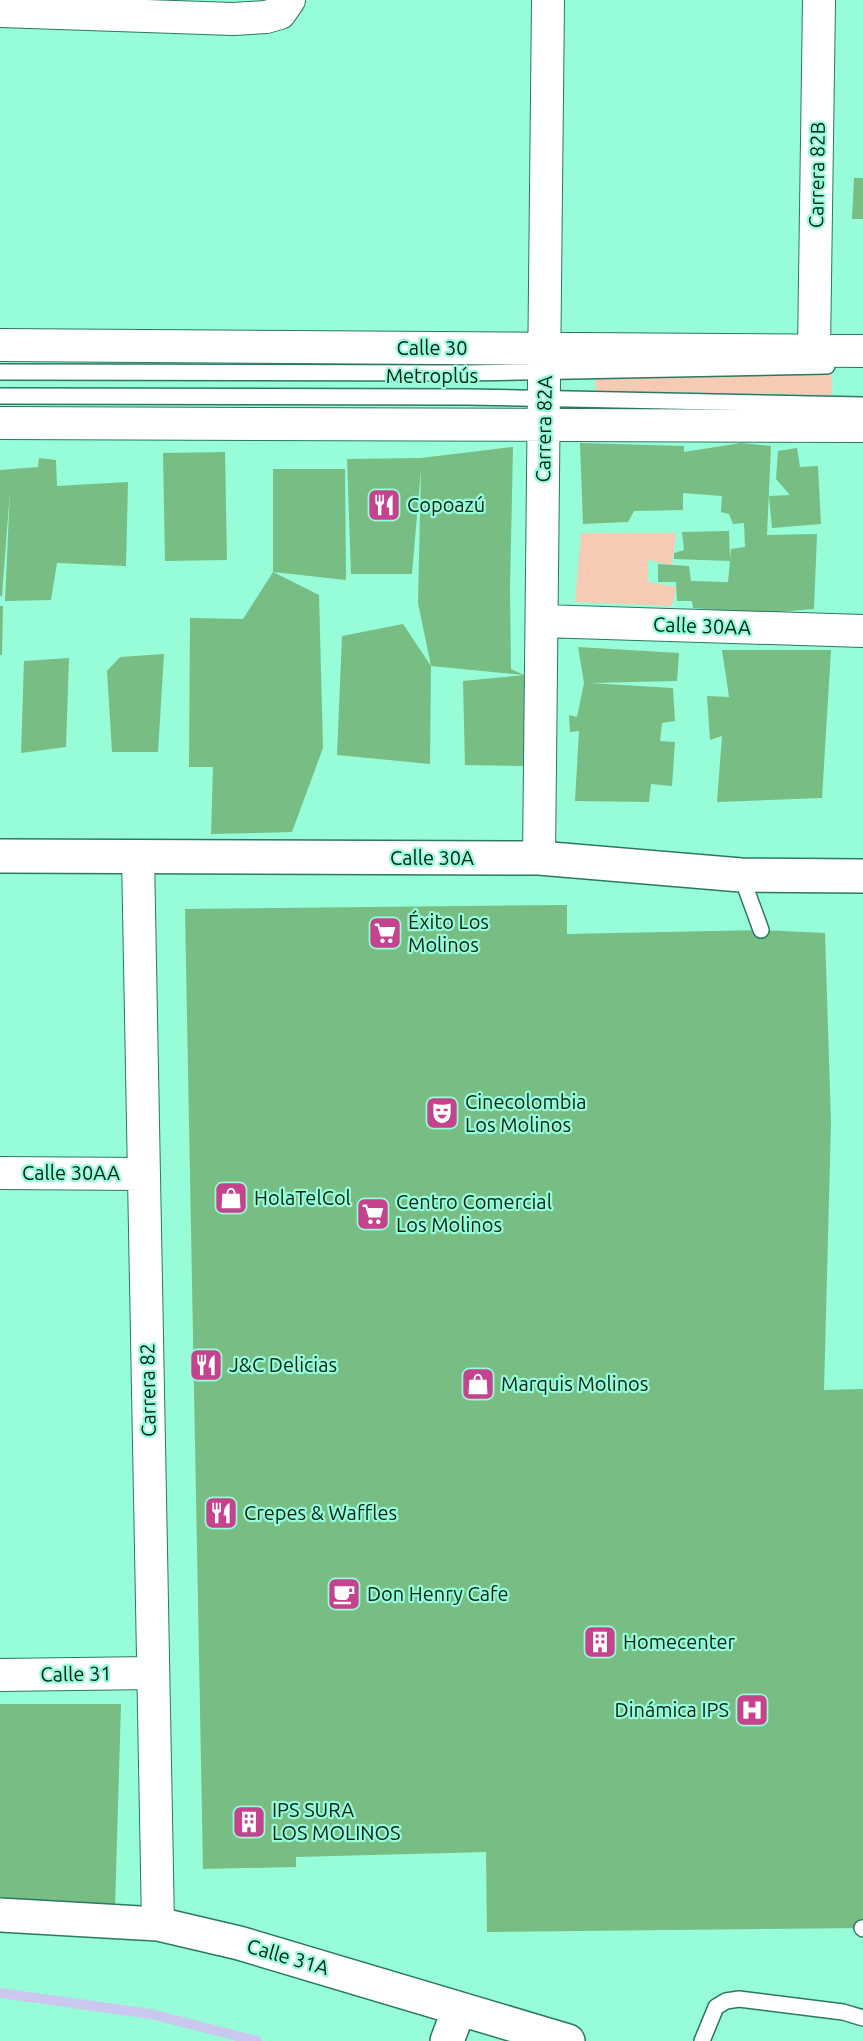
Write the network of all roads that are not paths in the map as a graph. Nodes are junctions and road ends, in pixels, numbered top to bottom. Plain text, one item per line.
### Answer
1 (289, 0) edge
2 (548, 0) edge
3 (819, 0) edge
4 (0, 11) edge
5 (0, 345) edge
6 (814, 350) junction
7 (854, 358) edge
8 (0, 372) edge
9 (544, 386) junction
10 (0, 396) edge
11 (863, 405) edge
12 (0, 423) edge
13 (863, 426) edge
14 (542, 621) junction
15 (863, 631) edge
16 (0, 856) edge
17 (138, 856) junction
18 (539, 858) junction
19 (741, 875) junction
20 (863, 876) edge
21 (761, 930) dead end
22 (0, 1173) edge
23 (142, 1174) junction
24 (152, 1673) junction
25 (0, 1675) edge
26 (0, 1915) edge
27 (158, 1924) junction
28 (863, 2018) edge
29 (453, 2025) edge
30 (568, 2041) edge
31 (702, 2041) edge

1 - 4 street
2 - 9 street, Carrera 82A
3 - 6 street, Carrera 82B
5 - 9 street, Calle 30
6 - 7 street, Calle 30
6 - 9 street, Calle 30
7 - 9 lane, Metroplús
8 - 9 lane, Metroplús
9 - 10 lane, Metroplús
9 - 11 lane, Metroplús
9 - 12 street, Calle 30
9 - 13 street, Calle 30
9 - 14 street, Carrera 82A
14 - 15 street, Calle 30AA
14 - 18 street, Carrera 82A
16 - 17 street, Calle 30A
17 - 18 street, Calle 30A
17 - 23 street, Carrera 82
18 - 19 street, Calle 30A
19 - 20 street, Calle 30A
19 - 21 lane
22 - 23 street, Calle 30AA
23 - 24 street, Carrera 82
24 - 25 street, Calle 31
24 - 27 street, Carrera 82
26 - 27 street, Calle 31A
27 - 29 street, Calle 31A
28 - 31 lane
29 - 30 street, Calle 31A

